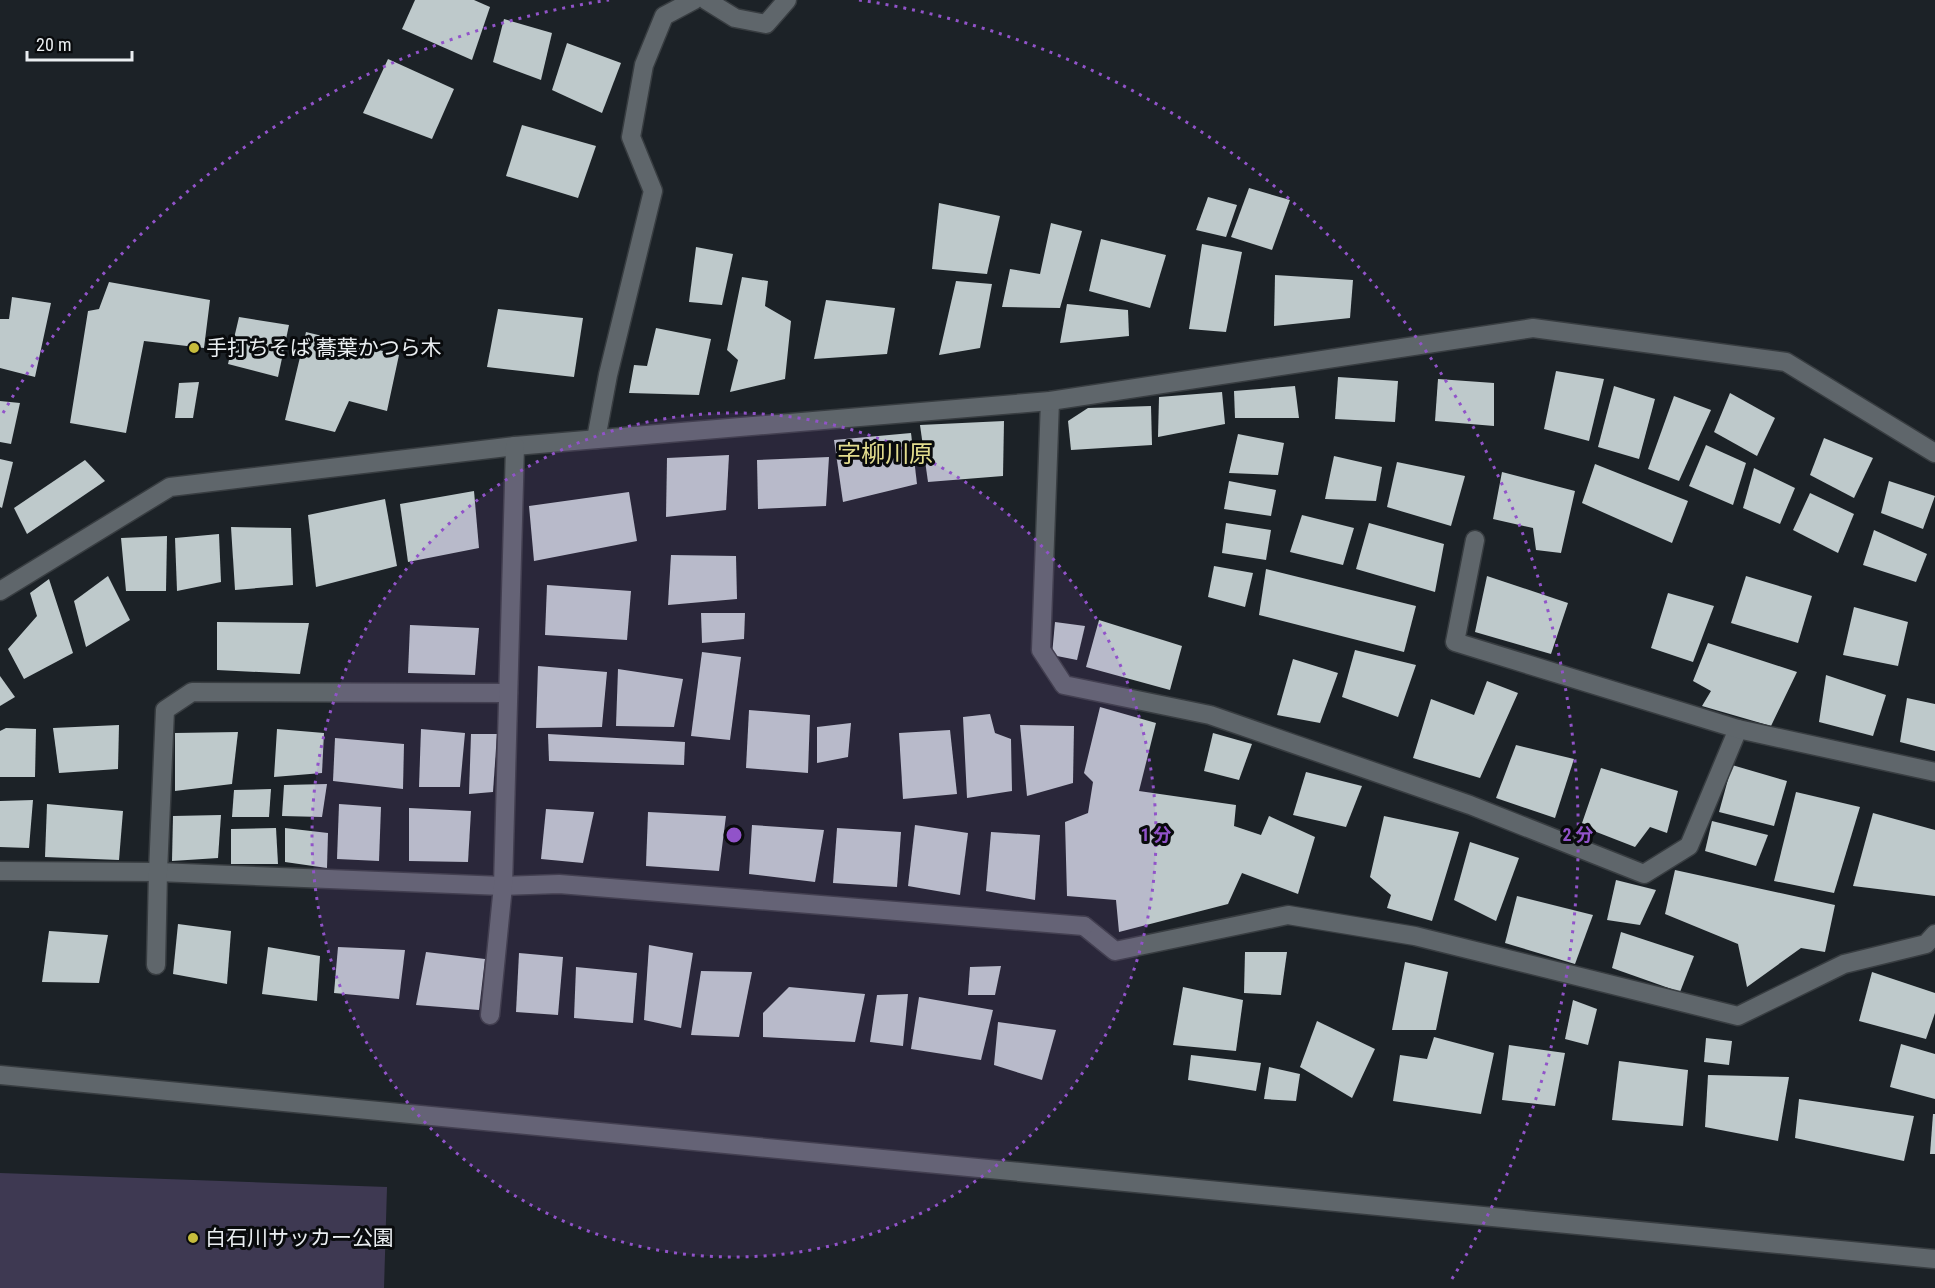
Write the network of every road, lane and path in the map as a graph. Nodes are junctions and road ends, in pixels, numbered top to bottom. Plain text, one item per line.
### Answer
1 (694, 0) edge
2 (706, 0) edge
3 (787, 0) edge
4 (1050, 401) junction
5 (596, 439) junction
6 (514, 446) junction
7 (1935, 453) edge
8 (1475, 540) dead end
9 (0, 591) edge
10 (508, 693) junction
11 (1738, 729) junction
12 (1935, 772) edge
13 (0, 871) edge
14 (158, 872) junction
15 (502, 886) junction
16 (1935, 934) edge
17 (156, 966) dead end
18 (490, 1014) dead end
19 (0, 1075) edge
20 (1935, 1259) edge

1 - 5 street
2 - 3 street
4 - 5 street
4 - 7 street
4 - 11 street
5 - 6 street
6 - 9 street
6 - 10 street
8 - 11 street
10 - 14 street
10 - 15 street
11 - 12 street
13 - 14 street
14 - 15 street
14 - 17 street
15 - 16 street
15 - 18 street
19 - 20 street

